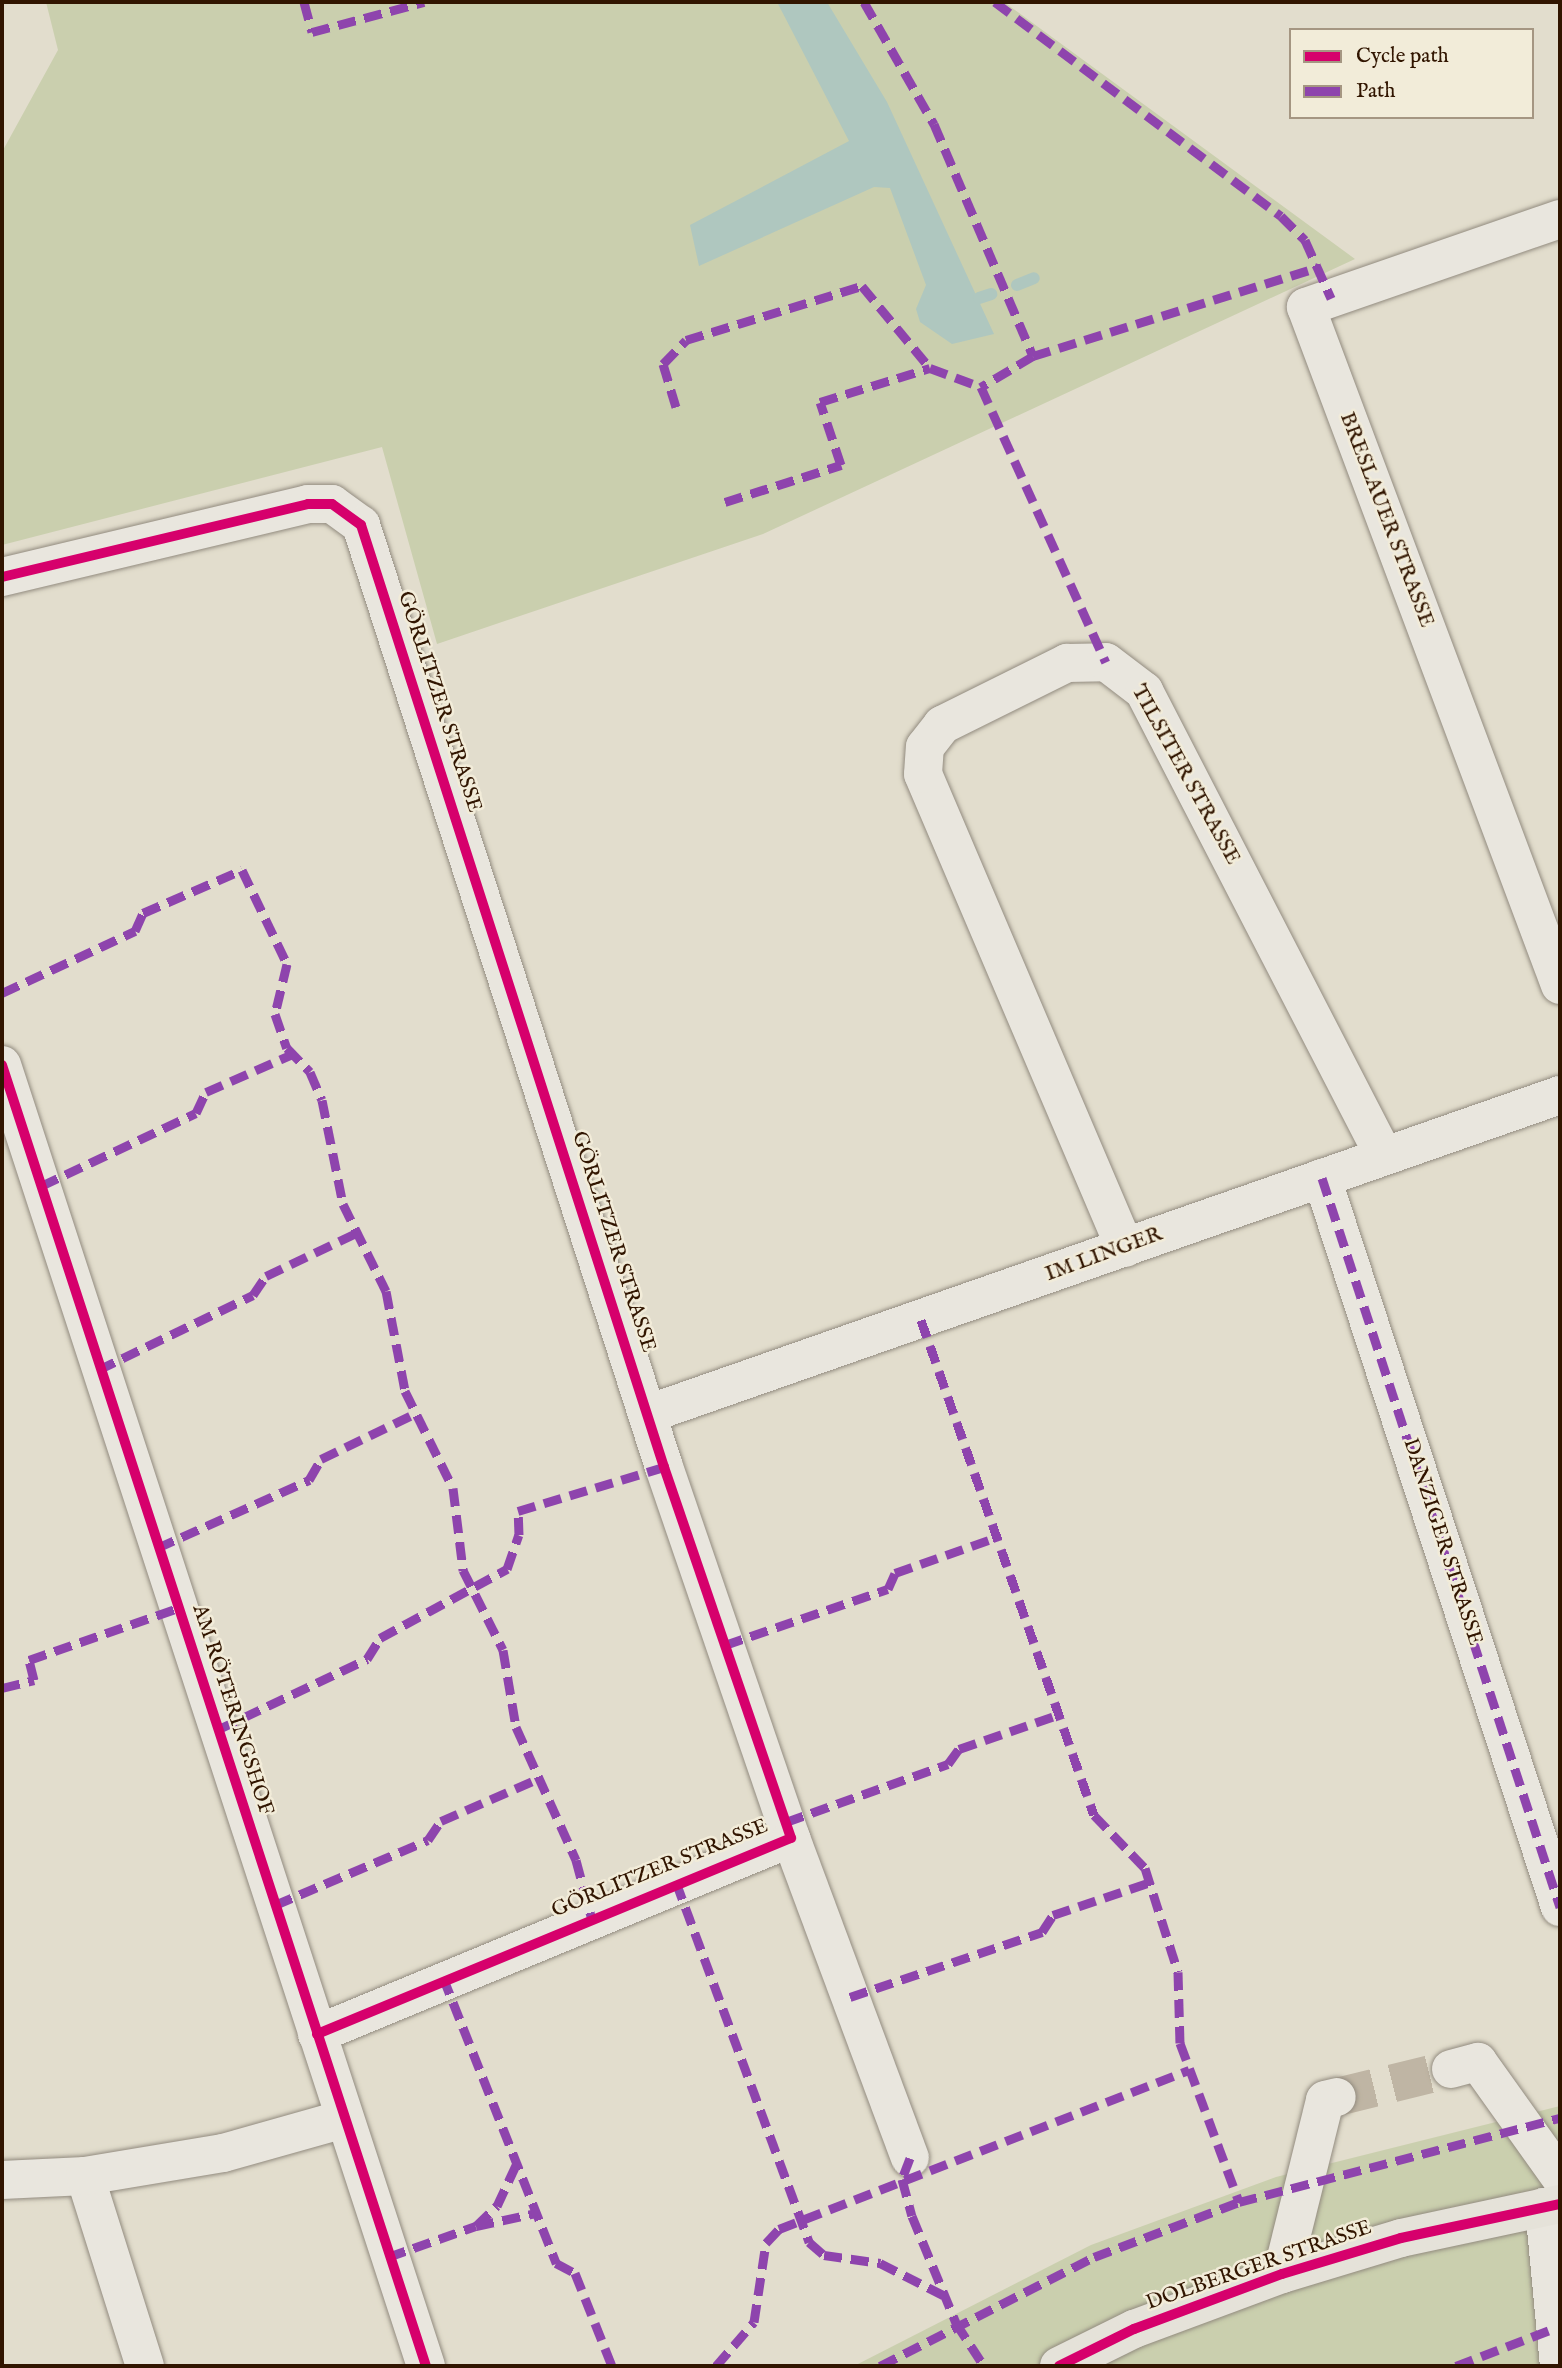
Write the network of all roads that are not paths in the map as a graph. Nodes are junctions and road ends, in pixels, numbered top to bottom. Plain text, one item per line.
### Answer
1 (1560, 219) edge
2 (2, 577) edge
3 (1560, 985) edge
4 (2, 1065) edge
5 (1560, 1096) edge
6 (1384, 1156) junction
7 (1322, 1178) junction
8 (1125, 1248) junction
9 (648, 1414) junction
10 (791, 1838) junction
11 (1560, 1907) edge
12 (317, 2034) junction
13 (1451, 2069) tunnel mouth
14 (1337, 2097) tunnel mouth
15 (344, 2119) junction
16 (910, 2158) dead end
17 (85, 2176) junction
18 (2, 2180) edge
19 (1555, 2196) edge
20 (1282, 2274) junction
21 (145, 2366) edge
22 (426, 2366) edge
23 (1059, 2366) edge
24 (1559, 2366) edge

1 - 3 street, BRESLAUER STRASSE
2 - 9 street, GÖRLITZER STRASSE
4 - 12 street, AM RÖTERINGSHOF
5 - 6 street, IM LINGER
6 - 7 street, IM LINGER
6 - 8 street, TILSITER STRASSE
7 - 8 street, IM LINGER
7 - 11 street, DANZIGER STRASSE
8 - 9 street, IM LINGER
9 - 10 street, GÖRLITZER STRASSE
10 - 12 street, GÖRLITZER STRASSE
10 - 16 street, GÖRLITZER STRASSE
12 - 15 street, AM RÖTERINGSHOF
13 - 19 street
14 - 20 street
15 - 17 street
15 - 22 street, AM RÖTERINGSHOF
17 - 18 street
17 - 21 street
19 - 20 main road, DOLBERGER STRASSE
19 - 24 street
20 - 23 main road, DOLBERGER STRASSE

